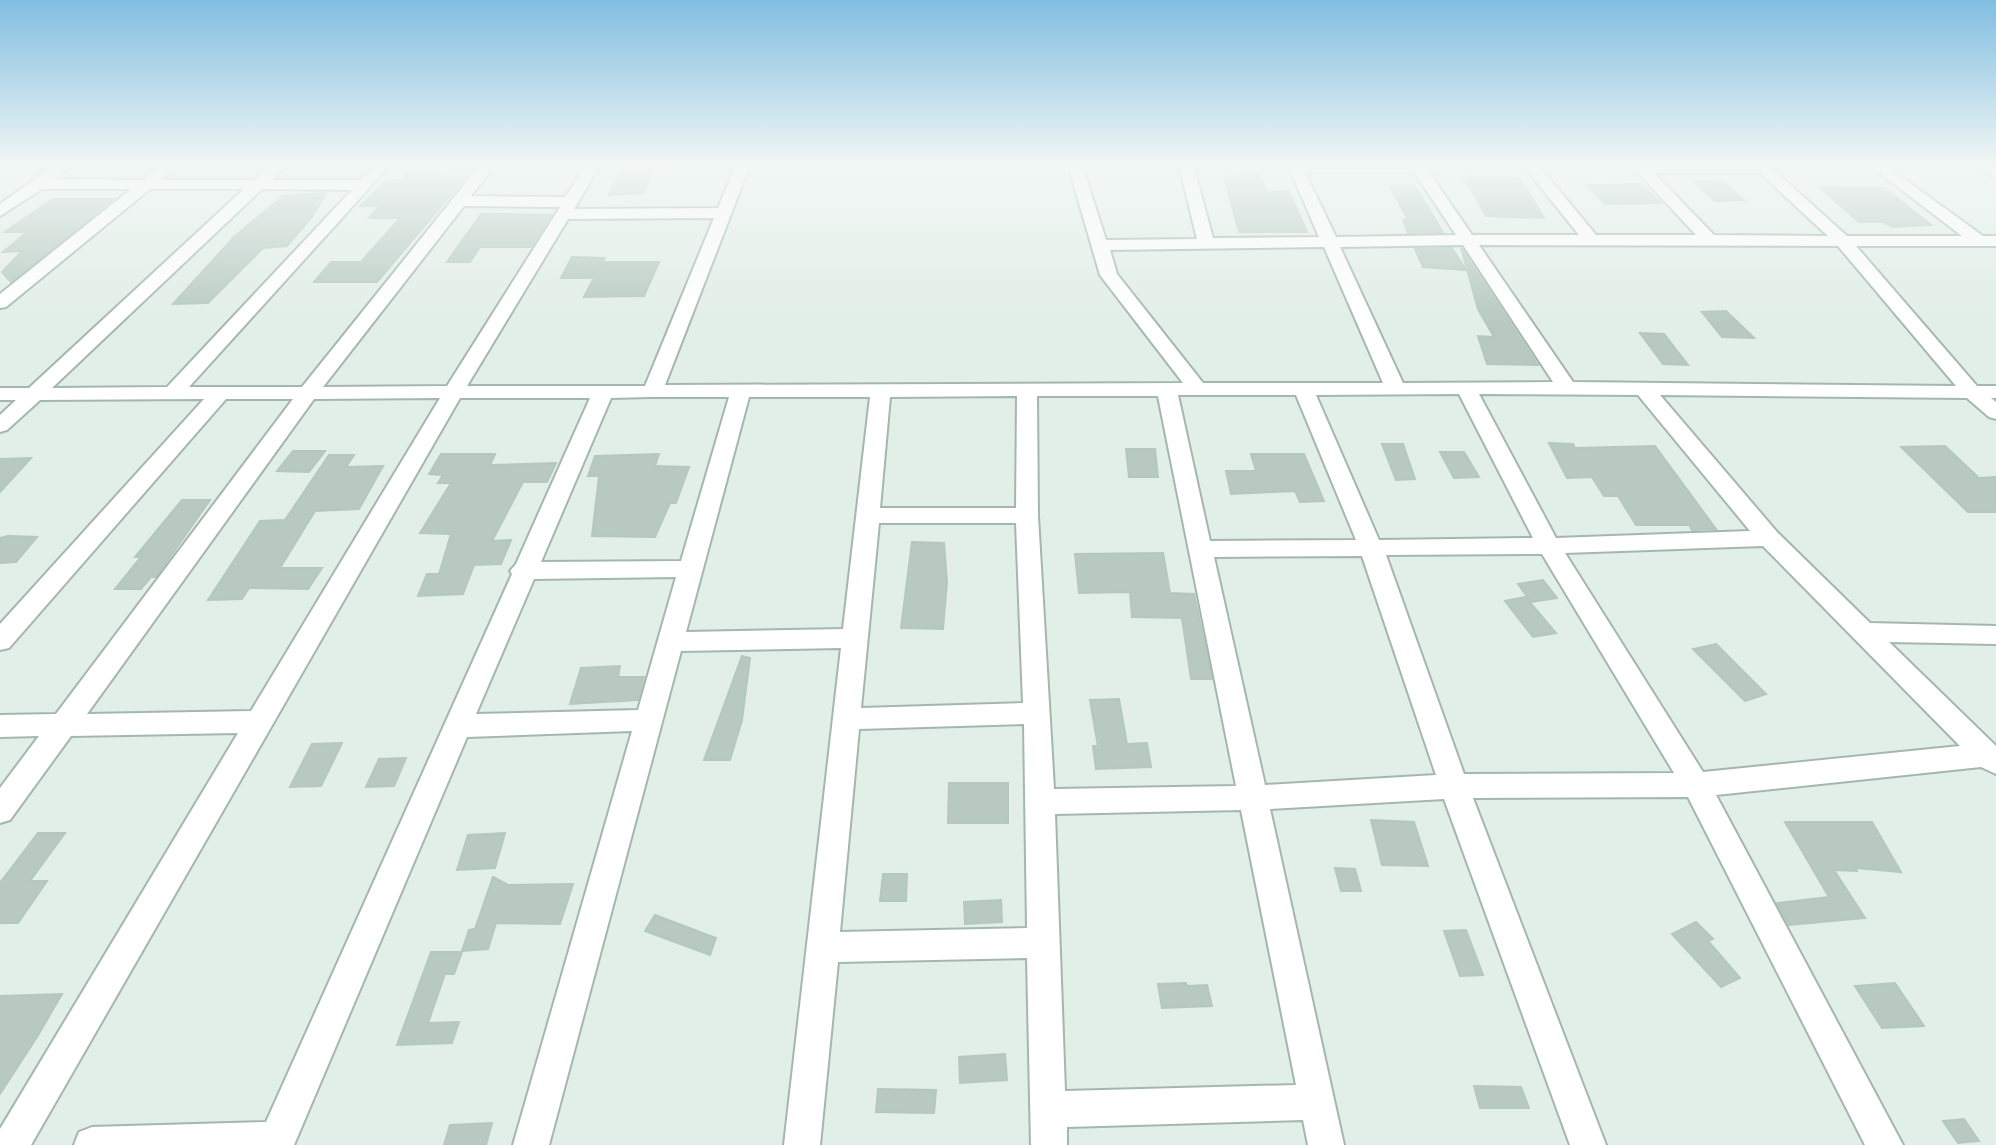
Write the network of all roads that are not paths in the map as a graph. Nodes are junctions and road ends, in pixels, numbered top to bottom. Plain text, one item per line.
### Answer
1 (104, 218) edge
2 (221, 218) edge
3 (333, 218) edge
4 (445, 218) edge
5 (561, 218) edge
6 (721, 218) edge
7 (1092, 218) edge
8 (1200, 218) edge
9 (1319, 218) edge
10 (1454, 218) edge
11 (1573, 218) edge
12 (1689, 218) edge
13 (1818, 218) edge
14 (1954, 218) edge
15 (1469, 240) junction
16 (1591, 240) junction
17 (1709, 240) junction
18 (1842, 240) junction
19 (1987, 241) edge
20 (1330, 242) junction
21 (1206, 243) junction
22 (1100, 245) junction
23 (0, 303) edge
24 (1567, 388) junction
25 (1396, 389) junction
26 (1466, 389) junction
27 (1644, 389) junction
28 (1167, 390) junction
29 (1304, 390) junction
30 (881, 391) junction
31 (1027, 391) junction
32 (1199, 391) junction
33 (603, 392) junction
34 (652, 392) junction
35 (740, 392) junction
36 (1972, 392) junction
37 (1996, 392) edge
38 (33, 393) junction
39 (221, 393) junction
40 (308, 393) junction
41 (453, 393) junction
42 (0, 394) edge
43 (172, 394) junction
44 (1996, 413) edge
45 (0, 426) edge
46 (870, 515) junction
47 (1027, 516) junction
48 (1769, 538) junction
49 (1549, 546) junction
50 (1371, 547) junction
51 (1201, 549) junction
52 (691, 569) junction
53 (522, 571) junction
54 (1864, 632) junction
55 (1996, 635) edge
56 (857, 638) junction
57 (0, 641) edge
58 (671, 642) junction
59 (1037, 713) junction
60 (849, 719) junction
61 (650, 720) junction
62 (259, 722) junction
63 (65, 725) junction
64 (0, 726) edge
65 (456, 726) junction
66 (1992, 760) edge
67 (1696, 785) junction
68 (1454, 786) junction
69 (1250, 798) junction
70 (1039, 802) junction
71 (0, 811) edge
72 (1044, 943) junction
73 (824, 947) junction
74 (1317, 1102) junction
75 (1048, 1109) junction
76 (276, 1142) edge
77 (11, 1145) edge
78 (92, 1145) edge
79 (531, 1145) edge
80 (802, 1145) edge
81 (1049, 1145) edge
82 (1326, 1145) edge
83 (1588, 1145) edge
84 (1885, 1145) edge

1 - 23 street
2 - 38 street
3 - 43 street
4 - 40 street
5 - 41 street
6 - 34 street
7 - 22 street
8 - 21 street
9 - 20 street
10 - 15 street
11 - 16 street
12 - 17 street
13 - 18 street
14 - 19 street
15 - 16 street
15 - 20 street
15 - 24 street
16 - 17 street
17 - 18 street
18 - 19 street
18 - 36 street
20 - 21 street
20 - 25 street
21 - 22 street
22 - 32 street
24 - 26 street
24 - 27 street
25 - 26 street
25 - 29 street
26 - 49 street
27 - 36 street
27 - 48 street
28 - 31 street
28 - 32 street
28 - 51 street
29 - 32 street
29 - 50 street
30 - 31 street
30 - 35 street
30 - 46 street
31 - 47 street
33 - 34 street
33 - 41 street
33 - 53 street
34 - 35 street
35 - 52 street
36 - 37 street
36 - 44 street
38 - 42 street
38 - 43 street
38 - 45 street
39 - 40 street
39 - 43 street
39 - 57 street
40 - 41 street
40 - 63 street
41 - 62 street
46 - 47 street
46 - 56 street
47 - 59 street
48 - 49 street
48 - 54 street
49 - 50 street
49 - 67 street
50 - 51 street
50 - 68 street
51 - 69 street
52 - 53 street
52 - 58 street
53 - 65 street
54 - 55 street
54 - 66 street
56 - 58 street
56 - 60 street
58 - 61 street
59 - 60 street
59 - 70 street
60 - 73 street
61 - 65 street
61 - 79 street
62 - 63 street
62 - 77 street
63 - 64 street
63 - 71 street
65 - 76 street
66 - 67 street
67 - 68 street
67 - 84 street
68 - 69 street
68 - 83 street
69 - 70 street
69 - 74 street
70 - 72 street
72 - 73 street
72 - 75 street
73 - 80 street
74 - 75 street
74 - 82 street
75 - 81 street
76 - 78 street

